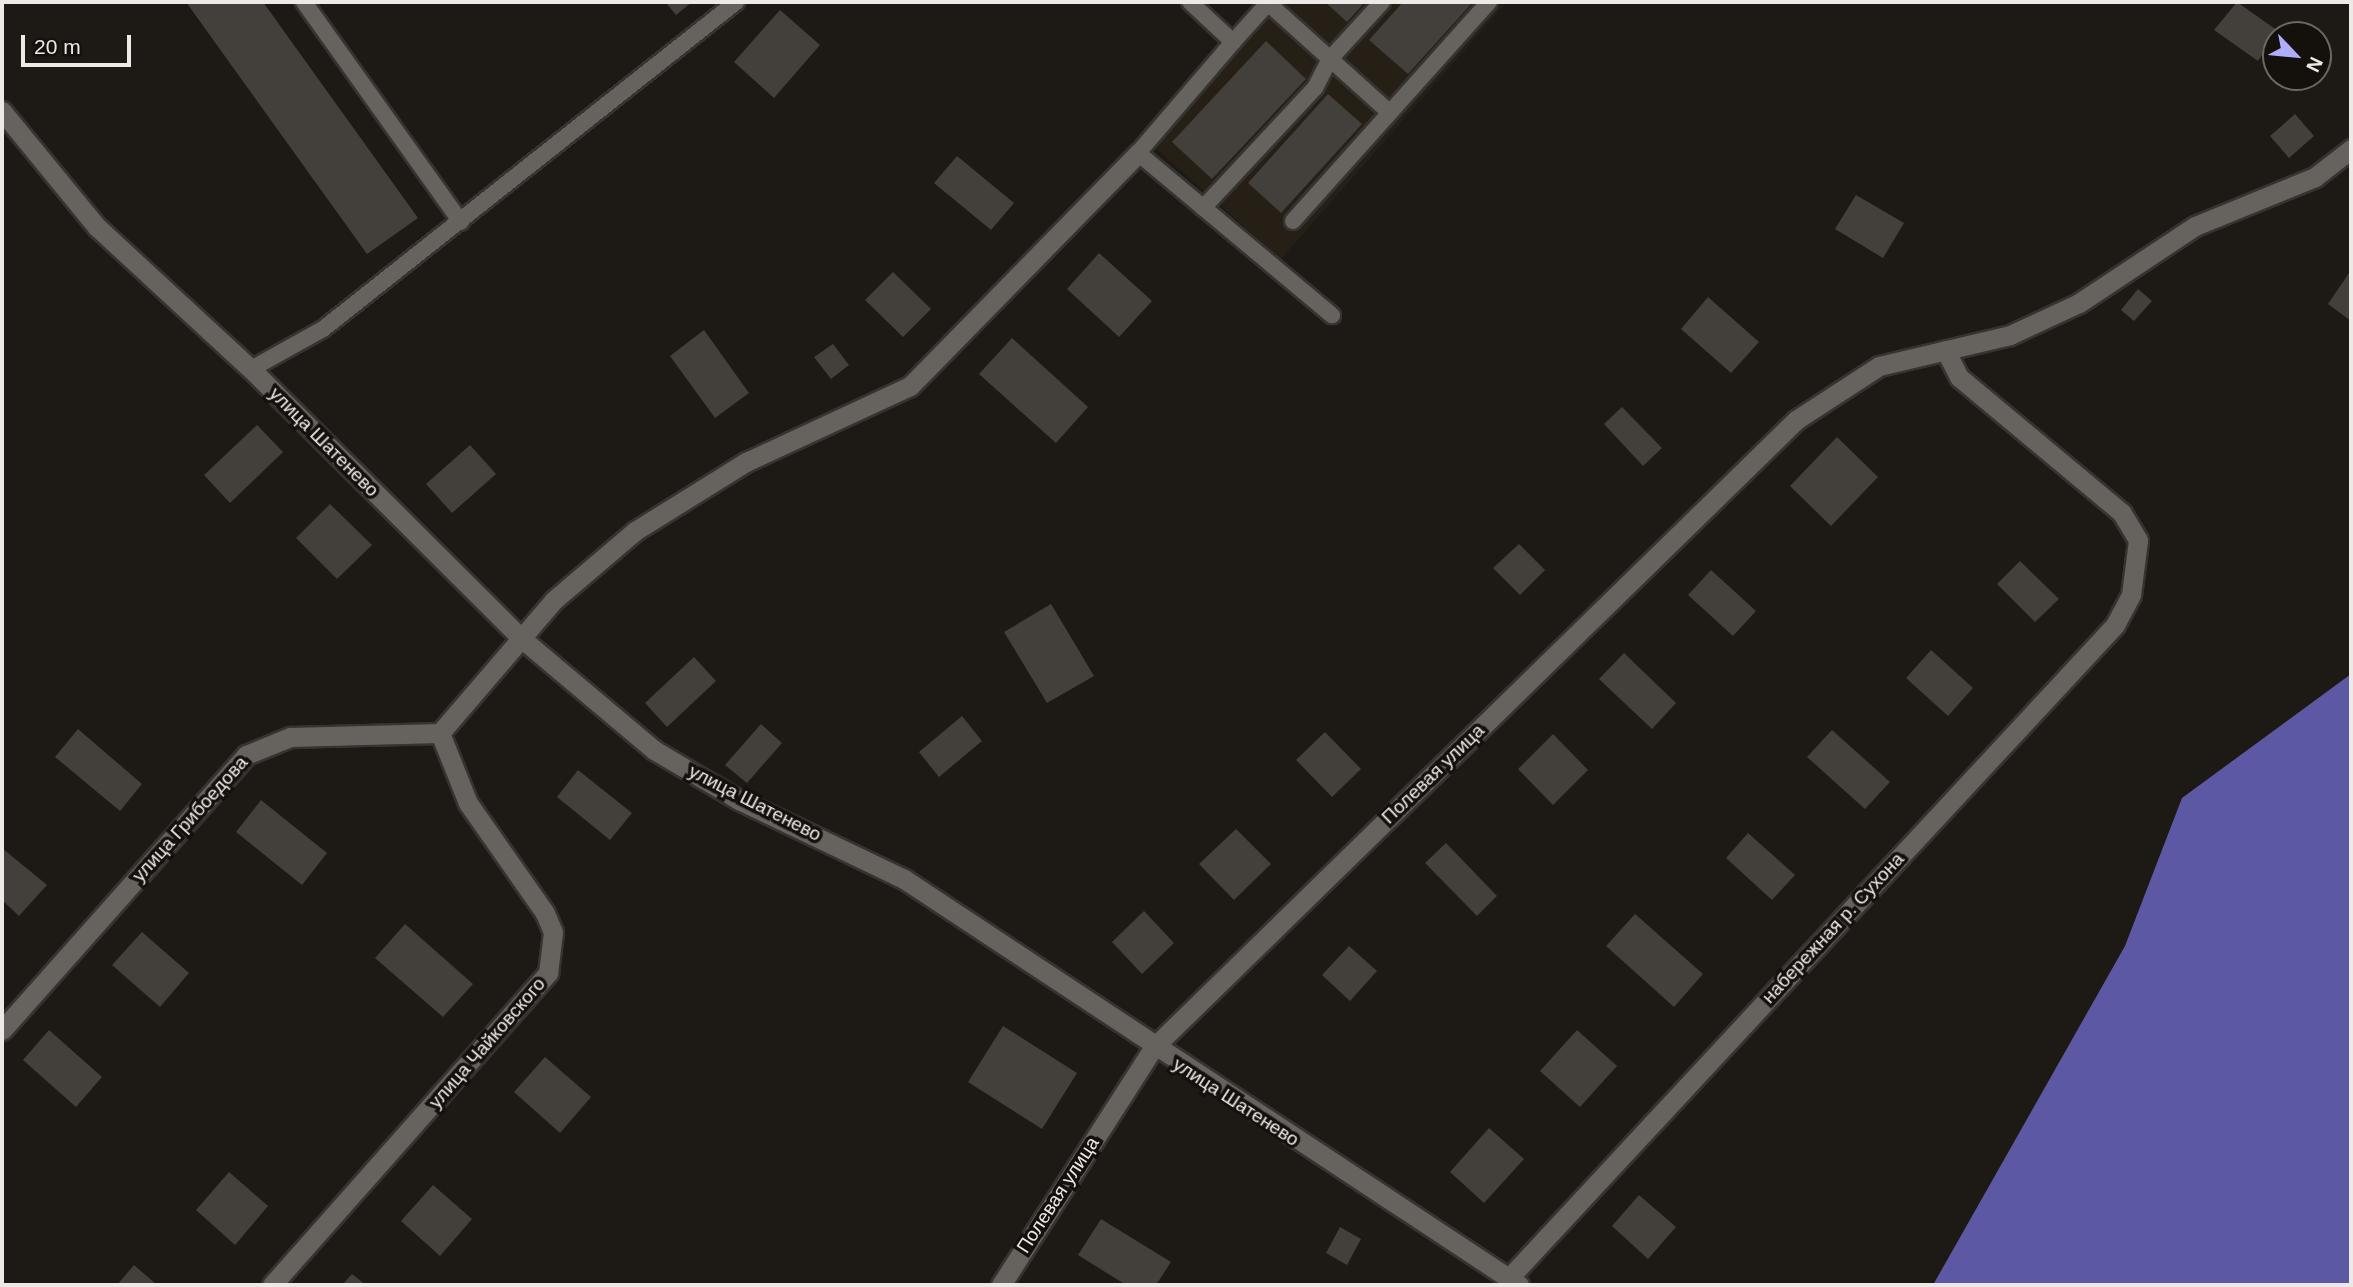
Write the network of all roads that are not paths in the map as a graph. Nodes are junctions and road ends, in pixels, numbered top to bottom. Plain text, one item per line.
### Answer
1 (304, 2) edge
2 (736, 2) edge
3 (1190, 2) edge
4 (1382, 2) edge
5 (1489, 2) edge
6 (1269, 3) edge
7 (1233, 42) junction
8 (1331, 59) junction
9 (2, 111) edge
10 (1390, 113) junction
11 (2351, 149) edge
12 (1138, 153) junction
13 (1203, 208) junction
14 (1293, 221) dead end
15 (461, 222) junction
16 (1332, 315) dead end
17 (1945, 350) junction
18 (251, 369) junction
19 (521, 638) junction
20 (440, 733) junction
21 (2, 1030) edge
22 (1153, 1048) junction
23 (1513, 1282) edge
24 (272, 1285) edge
25 (1001, 1285) edge

1 - 15 lane
2 - 15 lane
3 - 7 lane
4 - 8 lane
5 - 10 lane
6 - 7 lane
6 - 8 lane
7 - 12 lane
8 - 10 lane
8 - 13 lane
9 - 18 street, улица Шатенево
10 - 14 lane
11 - 17 street
12 - 13 lane
12 - 19 street
13 - 16 lane
15 - 18 lane
17 - 22 street, Полевая улица
17 - 23 street, набережная р. Сухона
18 - 19 street, улица Шатенево
19 - 20 street
19 - 22 street, улица Шатенево
20 - 21 street, улица Грибоедова
20 - 24 street, улица Чайковского
22 - 23 street, улица Шатенево
22 - 25 street, Полевая улица

